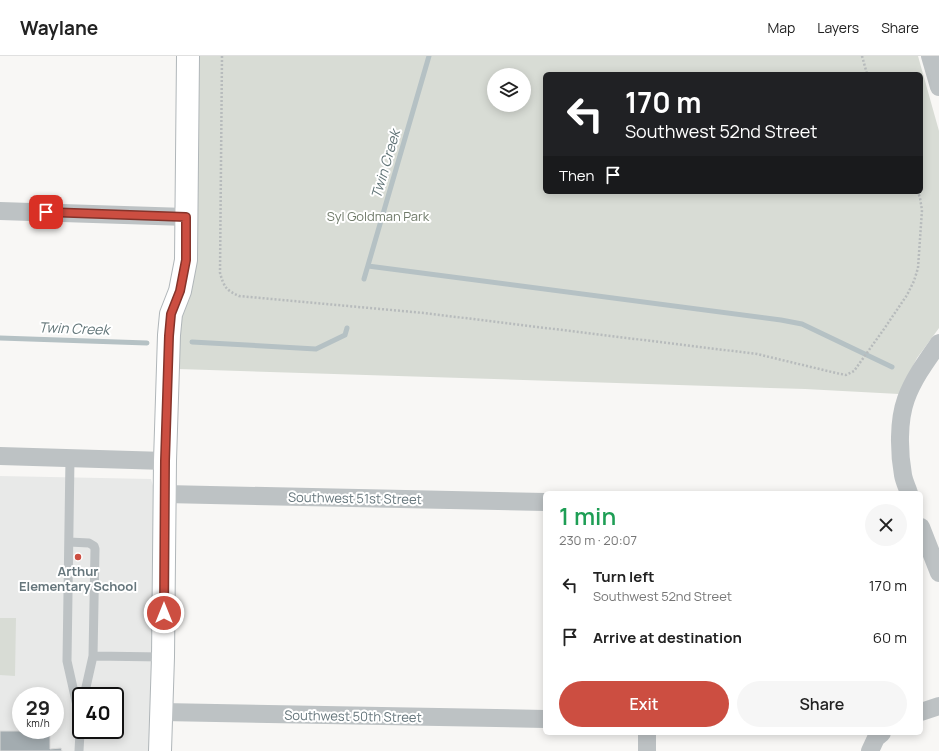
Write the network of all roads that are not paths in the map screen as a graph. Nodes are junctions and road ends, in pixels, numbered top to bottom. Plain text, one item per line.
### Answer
1 (188, 56) edge
2 (930, 56) edge
3 (939, 87) edge
4 (0, 211) edge
5 (186, 217) junction
6 (939, 343) edge
7 (0, 456) edge
8 (70, 458) junction
9 (165, 461) junction
10 (908, 491) edge
11 (165, 494) junction
12 (543, 502) edge
13 (923, 532) edge
14 (69, 542) junction
15 (939, 574) edge
16 (92, 656) junction
17 (163, 657) junction
18 (73, 687) edge
19 (86, 687) edge
20 (939, 706) edge
21 (923, 711) edge
22 (162, 712) junction
23 (543, 719) edge
24 (647, 735) edge
25 (880, 735) edge
26 (79, 739) edge
27 (79, 751) edge
28 (160, 751) edge
29 (647, 751) edge
30 (870, 751) edge

1 - 5 street
2 - 3 street
4 - 5 street
5 - 9 street
6 - 10 street
7 - 8 street
8 - 9 street
8 - 14 lane
9 - 11 street
11 - 12 street, Southwest 51st Street
11 - 17 street
13 - 15 street
14 - 16 lane
14 - 18 lane
16 - 17 lane
16 - 19 lane
17 - 22 street
20 - 21 street
22 - 23 street, Southwest 50th Street
22 - 28 street
24 - 29 street
25 - 30 street
26 - 27 lane

